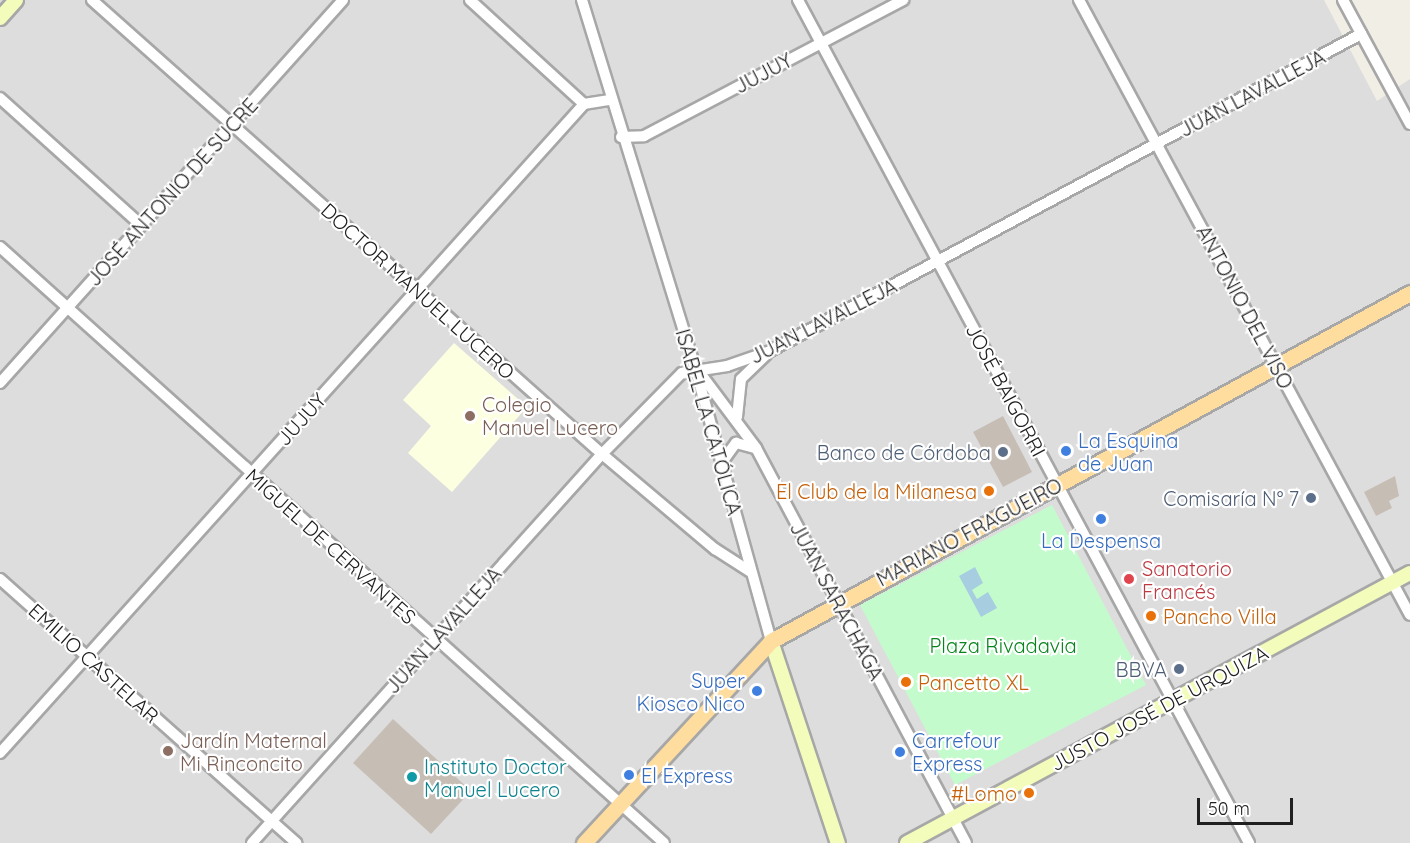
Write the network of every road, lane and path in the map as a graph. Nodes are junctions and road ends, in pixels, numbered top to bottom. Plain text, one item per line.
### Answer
1 (16, 0) edge
2 (92, 0) edge
3 (343, 0) edge
4 (470, 0) edge
5 (582, 0) edge
6 (798, 0) edge
7 (903, 0) edge
8 (1079, 0) edge
9 (1343, 0) edge
10 (0, 18) edge
11 (1361, 34) junction
12 (821, 43) junction
13 (0, 98) edge
14 (610, 100) junction
15 (584, 104) junction
16 (1410, 124) edge
17 (232, 125) junction
18 (621, 137) junction
19 (1157, 144) junction
20 (141, 225) junction
21 (0, 247) edge
22 (938, 262) junction
23 (417, 290) junction
24 (1410, 293) edge
25 (68, 308) junction
26 (770, 351) junction
27 (1276, 366) junction
28 (695, 367) junction
29 (0, 384) edge
30 (737, 417) junction
31 (756, 448) junction
32 (602, 454) junction
33 (722, 462) junction
34 (252, 474) junction
35 (1057, 484) junction
36 (751, 572) junction
37 (1410, 573) edge
38 (0, 579) edge
39 (1393, 583) junction
40 (837, 603) junction
41 (1410, 615) edge
42 (435, 639) junction
43 (771, 641) junction
44 (87, 656) junction
45 (1173, 700) junction
46 (0, 753) edge
47 (619, 805) junction
48 (953, 818) junction
49 (272, 821) junction
50 (252, 843) edge
51 (296, 843) edge
52 (584, 843) edge
53 (664, 843) edge
54 (838, 843) edge
55 (907, 843) edge
56 (966, 843) edge
57 (1249, 843) edge

1 - 10 street
2 - 17 street, DOCTOR MANUEL LUCERO
3 - 17 street, JOSÉ ANTONIO DE SUCRE
4 - 15 street
5 - 14 street, ISABEL LA CATÓLICA
6 - 12 street, JOSÉ BAIGORRI
7 - 12 street, JUJUY
8 - 19 street, ANTONIO DEL VISO
9 - 11 street
11 - 16 street
11 - 19 street, JUAN LAVALLEJA
12 - 18 street, JUJUY
12 - 22 street, JOSÉ BAIGORRI
13 - 20 street
14 - 15 street
14 - 18 street, ISABEL LA CATÓLICA
15 - 23 street, JUJUY
17 - 20 street, JOSÉ ANTONIO DE SUCRE
17 - 23 street, DOCTOR MANUEL LUCERO
18 - 28 street, ISABEL LA CATÓLICA
19 - 22 street, JUAN LAVALLEJA
19 - 27 street, ANTONIO DEL VISO
20 - 25 street, JOSÉ ANTONIO DE SUCRE
21 - 25 street, MIGUEL DE CERVANTES
22 - 26 street, JUAN LAVALLEJA
22 - 35 street, JOSÉ BAIGORRI
23 - 32 street, DOCTOR MANUEL LUCERO
23 - 34 street, JUJUY
24 - 27 main road, MARIANO FRAGUEIRO
25 - 29 street, JOSÉ ANTONIO DE SUCRE
25 - 34 street, MIGUEL DE CERVANTES
26 - 28 street, JUAN LAVALLEJA
26 - 30 street
27 - 35 main road, MARIANO FRAGUEIRO
27 - 39 street, ANTONIO DEL VISO
28 - 30 street, JUAN SARACHAGA
28 - 32 street, JUAN LAVALLEJA
28 - 33 street, ISABEL LA CATÓLICA
30 - 31 street, JUAN SARACHAGA
31 - 33 street
31 - 40 street, JUAN SARACHAGA
32 - 36 street, DOCTOR MANUEL LUCERO
32 - 42 street, JUAN LAVALLEJA
33 - 36 street, ISABEL LA CATÓLICA
34 - 42 street, MIGUEL DE CERVANTES
34 - 44 street, JUJUY
35 - 40 main road, MARIANO FRAGUEIRO
35 - 45 street, JOSÉ BAIGORRI
36 - 43 street, ISABEL LA CATÓLICA
37 - 39 street, JUSTO JOSÉ DE URQUIZA
38 - 44 street, EMILIO CASTELAR
39 - 41 street, ANTONIO DEL VISO
39 - 45 street, JUSTO JOSÉ DE URQUIZA
40 - 43 main road, MARIANO FRAGUEIRO
40 - 48 street, JUAN SARACHAGA
42 - 47 street, MIGUEL DE CERVANTES
42 - 49 street, JUAN LAVALLEJA
43 - 47 main road, MARIANO FRAGUEIRO
43 - 54 street, ISABEL LA CATÓLICA
44 - 46 street, JUJUY
44 - 49 street, EMILIO CASTELAR
45 - 48 street, JUSTO JOSÉ DE URQUIZA
45 - 57 street, JOSÉ BAIGORRI
47 - 52 main road, MARIANO FRAGUEIRO
47 - 53 street, MIGUEL DE CERVANTES
48 - 55 street, JUSTO JOSÉ DE URQUIZA
48 - 56 street, JUAN SARACHAGA
49 - 50 street, JUAN LAVALLEJA
49 - 51 street, EMILIO CASTELAR

